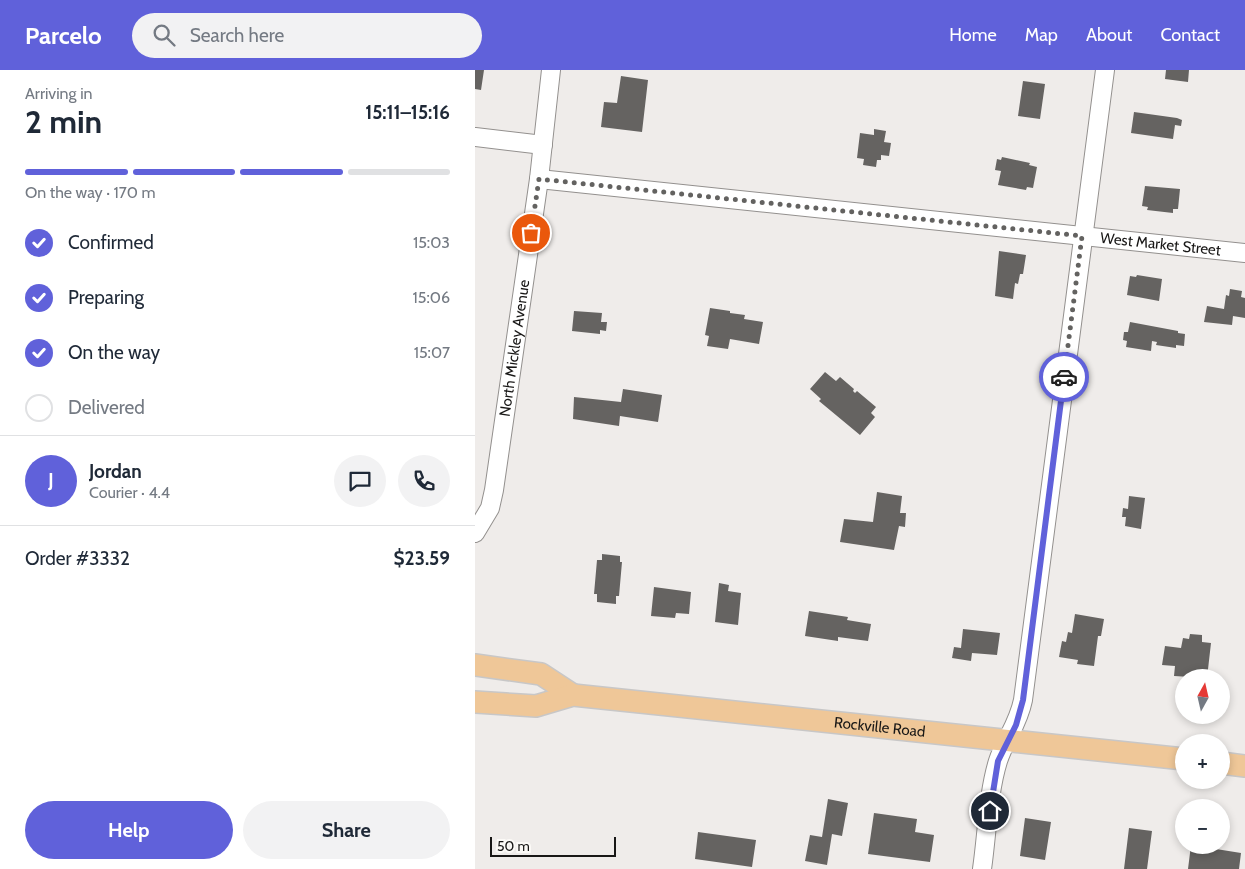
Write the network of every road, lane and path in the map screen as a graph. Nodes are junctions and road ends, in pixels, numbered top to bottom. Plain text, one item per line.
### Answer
1 (551, 70) edge
2 (1105, 70) edge
3 (475, 137) edge
4 (543, 145) junction
5 (539, 179) junction
6 (1082, 236) junction
7 (1245, 253) edge
8 (475, 533) edge
9 (475, 666) edge
10 (573, 695) junction
11 (475, 702) edge
12 (1009, 741) junction
13 (1175, 758) edge
14 (1230, 764) edge
15 (1245, 766) edge
16 (982, 869) edge

1 - 4 street, North Mickley Avenue
2 - 6 street
3 - 4 street
4 - 5 street, North Mickley Avenue
5 - 6 street, West Market Street
5 - 8 street, North Mickley Avenue
6 - 7 street, West Market Street
6 - 12 street
9 - 10 main road, Rockville Road
10 - 11 main road, Rockville Road
10 - 12 main road, Rockville Road
12 - 13 main road, Rockville Road
12 - 16 street
14 - 15 main road

